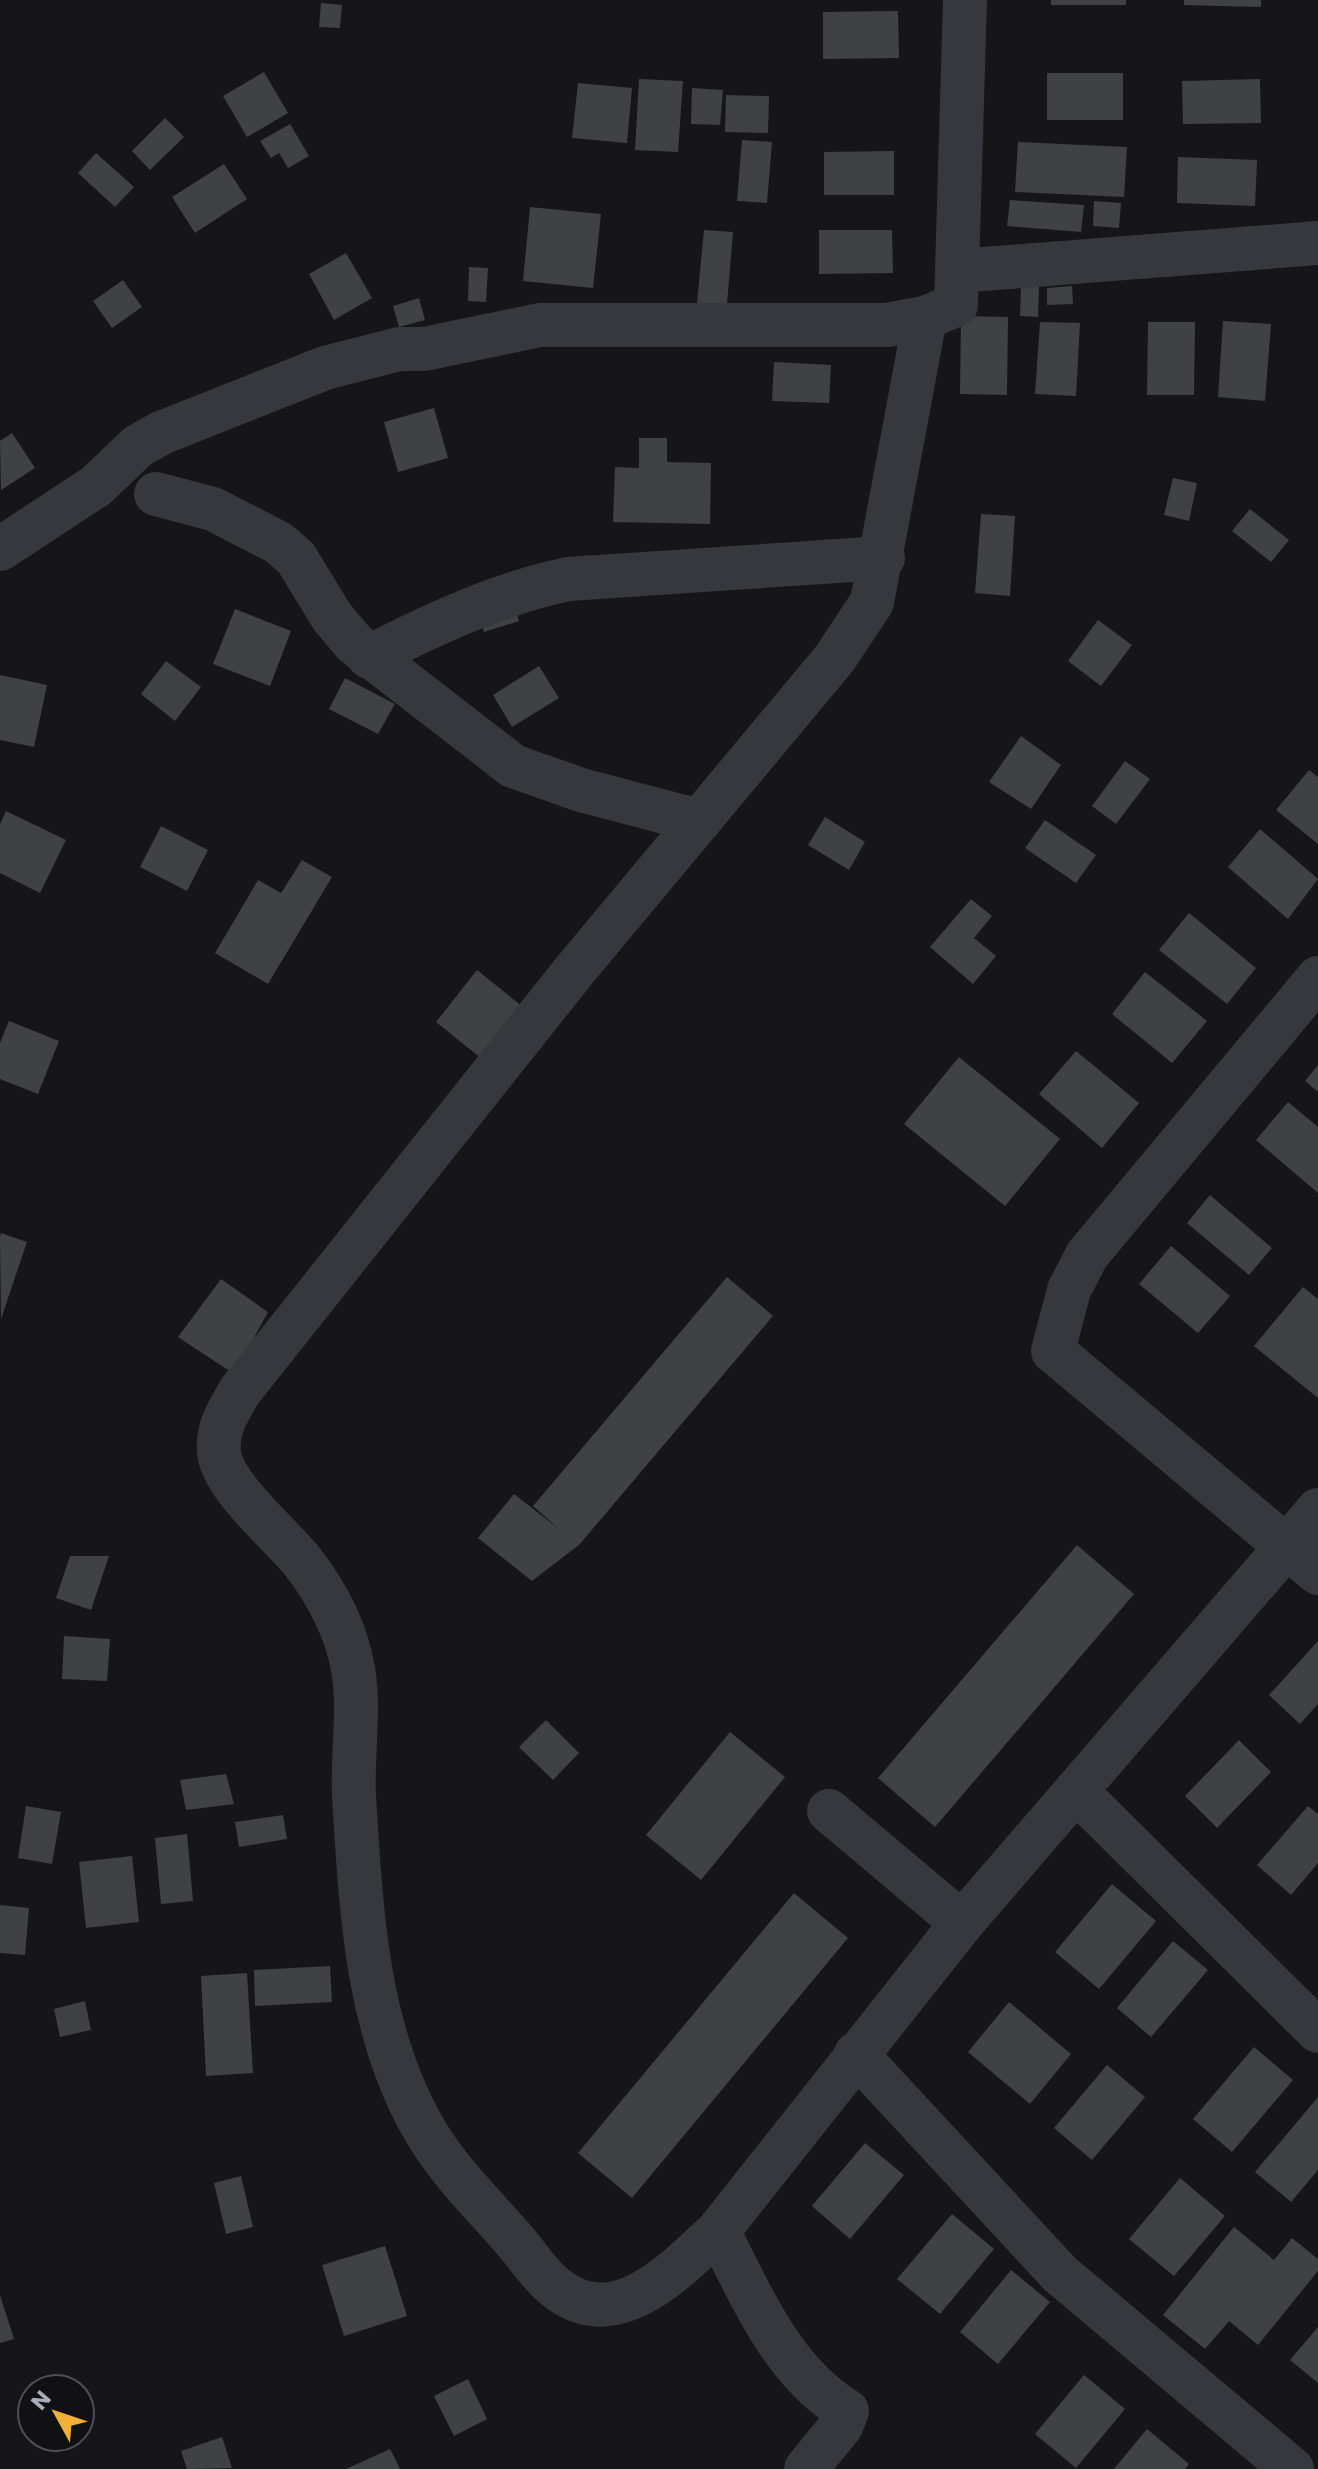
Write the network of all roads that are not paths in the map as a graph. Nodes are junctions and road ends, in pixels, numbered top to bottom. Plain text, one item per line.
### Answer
1 (965, 0) edge
2 (1318, 243) edge
3 (958, 271) junction
4 (925, 318) junction
5 (161, 433) junction
6 (96, 486) junction
7 (156, 494) junction
8 (0, 549) edge
9 (883, 558) junction
10 (369, 657) junction
11 (699, 821) junction
12 (1318, 978) edge
13 (1318, 1510) edge
14 (1303, 1560) edge
15 (1077, 1792) junction
16 (829, 1811) dead end
17 (962, 1923) junction
18 (1318, 2031) edge
19 (856, 2054) junction
20 (718, 2231) junction
21 (806, 2469) edge
22 (1292, 2469) edge

1 - 3 street
2 - 3 street
3 - 4 street
4 - 5 street
4 - 9 street
5 - 6 street
5 - 7 street
6 - 7 street
6 - 8 street
7 - 10 street
9 - 10 street
9 - 11 street
10 - 11 street
11 - 20 street
12 - 14 street
13 - 14 street
14 - 15 street
15 - 17 street
15 - 18 street
16 - 17 street
17 - 19 street
19 - 20 street
19 - 22 street
20 - 21 street

